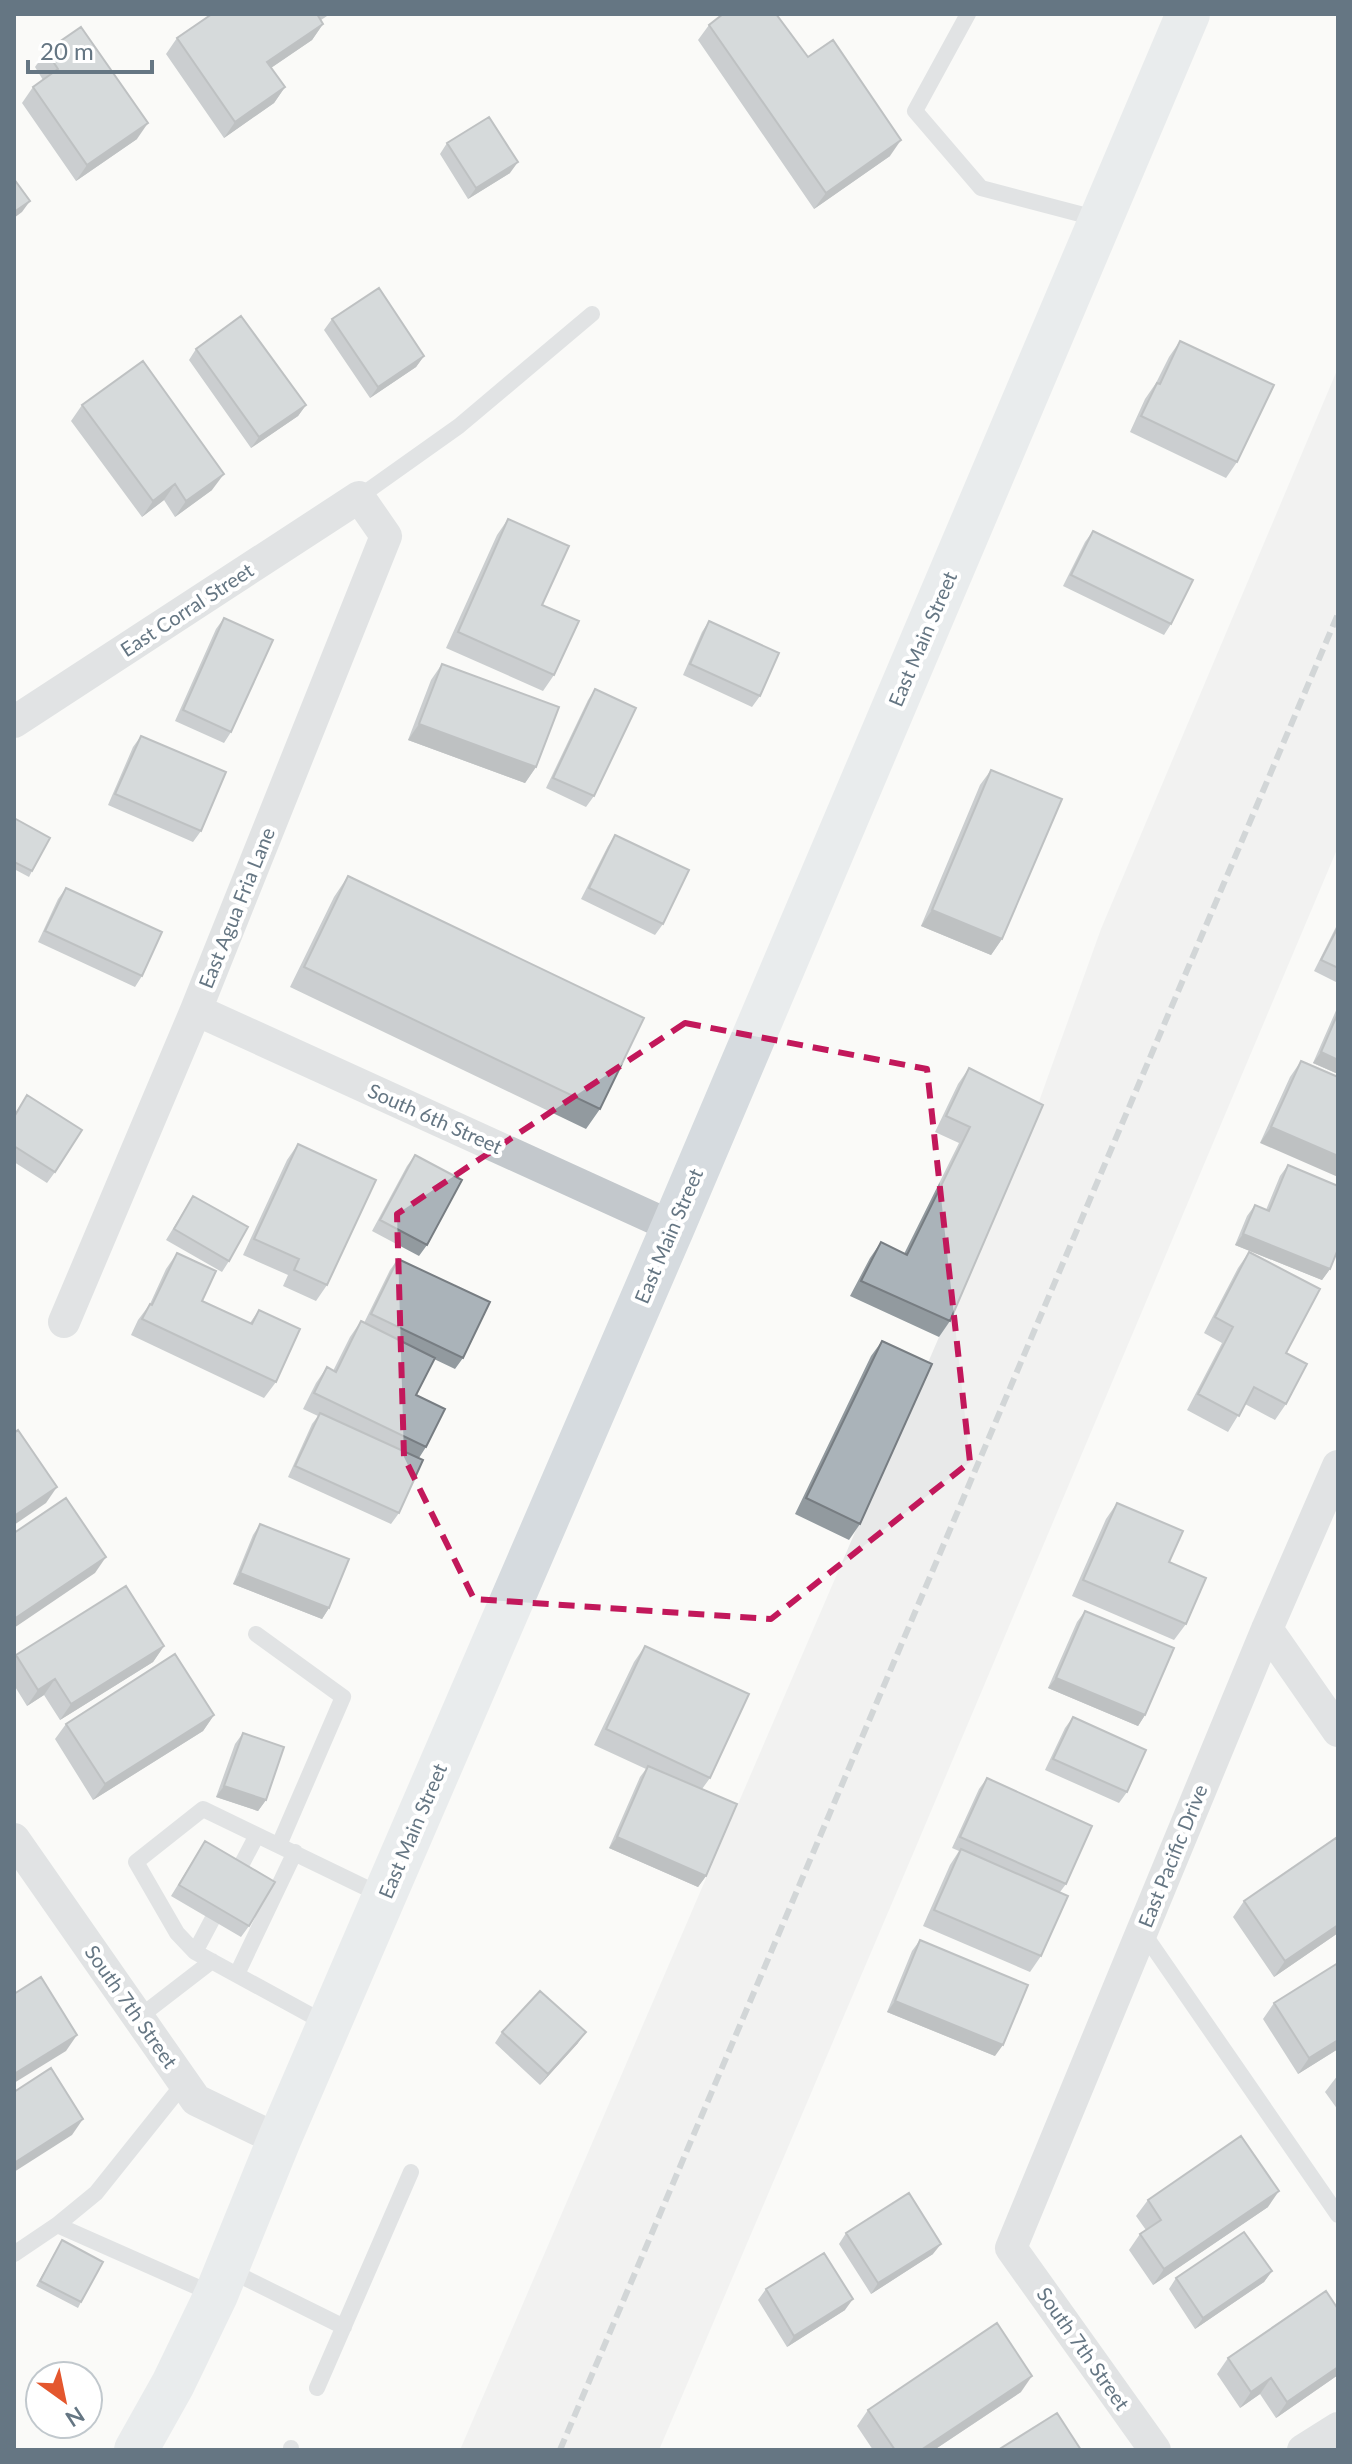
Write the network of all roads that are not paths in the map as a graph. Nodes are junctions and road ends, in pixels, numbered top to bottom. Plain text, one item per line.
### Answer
1 (968, 14) edge
2 (1188, 14) edge
3 (1100, 220) junction
4 (592, 314) dead end
5 (359, 497) junction
6 (14, 722) edge
7 (196, 1010) junction
8 (673, 1227) junction
9 (64, 1322) dead end
10 (1338, 1466) edge
11 (1267, 1629) junction
12 (256, 1634) dead end
13 (1338, 1731) edge
14 (257, 1835) junction
15 (14, 1839) edge
16 (279, 1845) junction
17 (295, 1852) junction
18 (236, 1875) edge
19 (384, 1896) junction
20 (212, 1920) edge
21 (1142, 1931) junction
22 (195, 1952) junction
23 (212, 1961) junction
24 (237, 1974) junction
25 (138, 2018) junction
26 (329, 2025) junction
27 (184, 2083) junction
28 (279, 2140) junction
29 (411, 2172) dead end
30 (1338, 2215) edge
31 (57, 2225) junction
32 (1011, 2248) joint
33 (14, 2254) edge
34 (221, 2282) junction
35 (344, 2327) junction
36 (317, 2388) dead end
37 (1338, 2428) edge
38 (136, 2450) edge
39 (1155, 2450) edge
40 (1303, 2450) edge

1 - 3 lane
2 - 3 main road, East Main Street
3 - 8 main road, East Main Street
4 - 5 lane
5 - 6 street, East Corral Street
5 - 7 street, East Agua Fria Lane
7 - 8 street, South 6th Street
7 - 9 street, East Agua Fria Lane
8 - 19 main road, East Main Street
10 - 11 street, East Pacific Drive
11 - 13 street
11 - 21 street, East Pacific Drive
12 - 16 lane
14 - 16 lane
14 - 18 lane
14 - 22 lane
15 - 25 street, South 7th Street
16 - 17 lane
17 - 19 lane
17 - 24 lane
19 - 26 main road, East Main Street
20 - 22 lane
21 - 30 lane
21 - 32 street, East Pacific Drive
22 - 23 lane
23 - 24 lane
23 - 25 lane
24 - 26 lane
25 - 27 street, South 7th Street
26 - 28 main road, East Main Street
27 - 28 street, South 7th Street
27 - 31 lane
28 - 34 main road, East Main Street
29 - 35 lane
31 - 33 lane
31 - 34 lane
32 - 39 street, South 7th Street
34 - 35 lane
34 - 38 main road, East Main Street
35 - 36 lane
37 - 40 street

